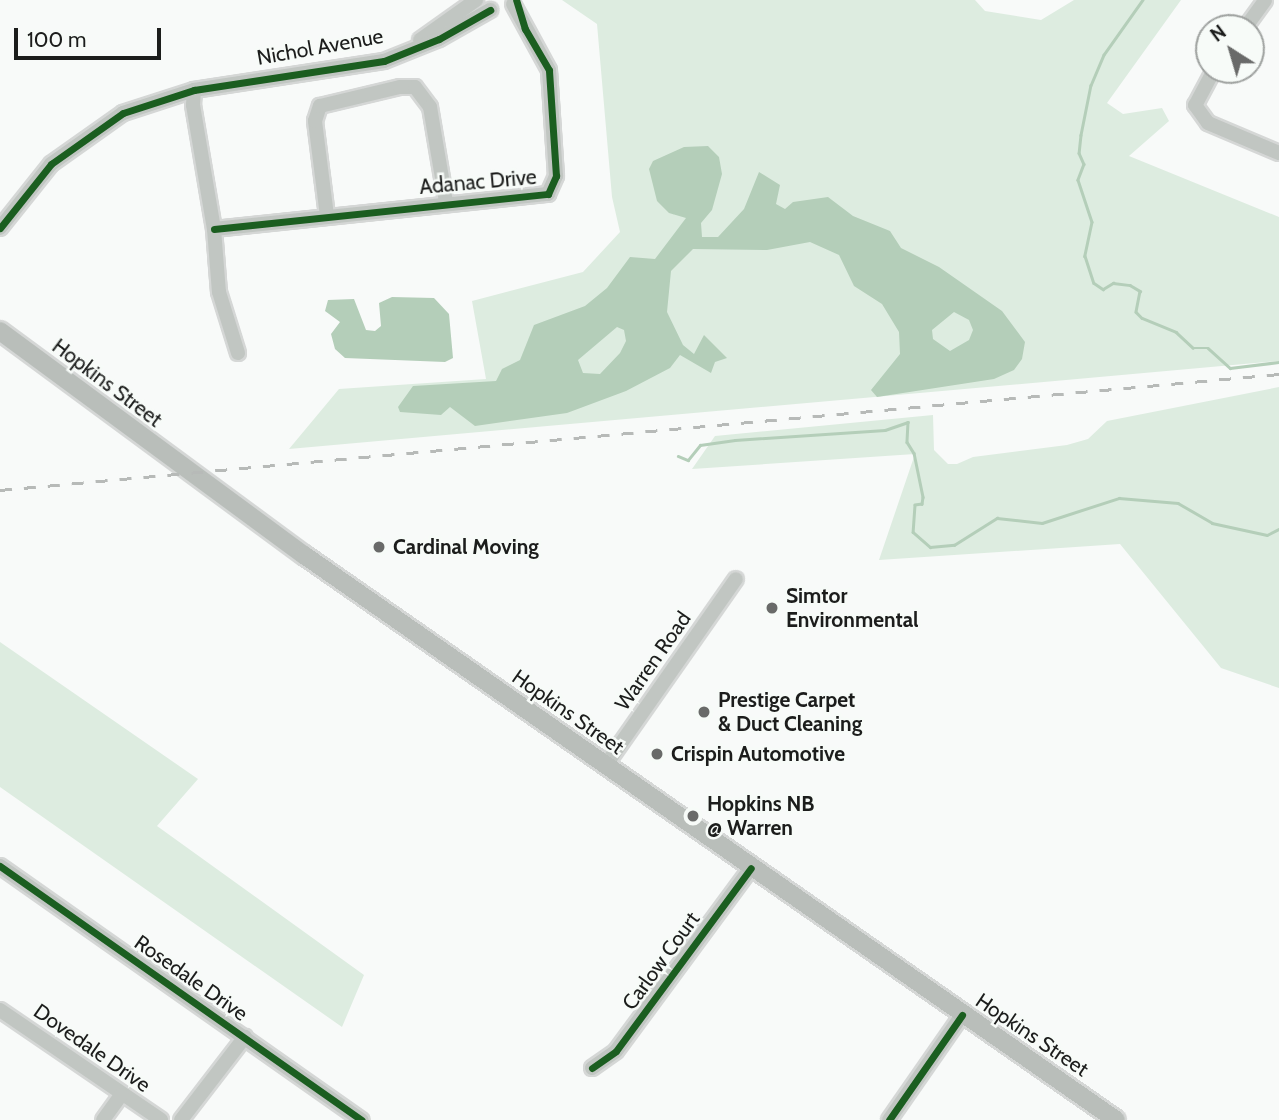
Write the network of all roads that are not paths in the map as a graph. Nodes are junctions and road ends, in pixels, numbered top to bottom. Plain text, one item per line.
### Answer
1 (476, 0) edge
2 (501, 5) edge
3 (404, 51) junction
4 (1206, 84) edge
5 (194, 90) junction
6 (1279, 153) edge
7 (446, 202) junction
8 (327, 216) junction
9 (0, 228) edge
10 (214, 229) junction
11 (0, 331) edge
12 (238, 353) dead end
13 (736, 579) dead end
14 (605, 766) junction
15 (0, 866) edge
16 (751, 868) junction
17 (0, 1010) edge
18 (962, 1015) junction
19 (245, 1037) junction
20 (592, 1068) dead end
21 (121, 1095) junction
22 (103, 1120) edge
23 (161, 1120) edge
24 (181, 1120) edge
25 (362, 1120) edge
26 (889, 1120) edge
27 (1116, 1120) edge

1 - 3 street, Nichol Avenue
2 - 3 street, Nichol Avenue
2 - 7 street, Adanac Drive
3 - 5 street, Nichol Avenue
4 - 6 street
5 - 9 street, Nichol Avenue
5 - 10 street
7 - 8 street, Adanac Drive
7 - 8 street
8 - 10 street, Adanac Drive
10 - 12 street
11 - 14 main road, Hopkins Street
13 - 14 street, Warren Road
14 - 16 main road, Hopkins Street
15 - 19 street, Rosedale Drive
16 - 18 main road, Hopkins Street
16 - 20 street, Carlow Court
17 - 21 street, Dovedale Drive
18 - 26 street
18 - 27 main road, Hopkins Street
19 - 24 street
19 - 25 street, Rosedale Drive
21 - 22 street
21 - 23 street, Dovedale Drive

